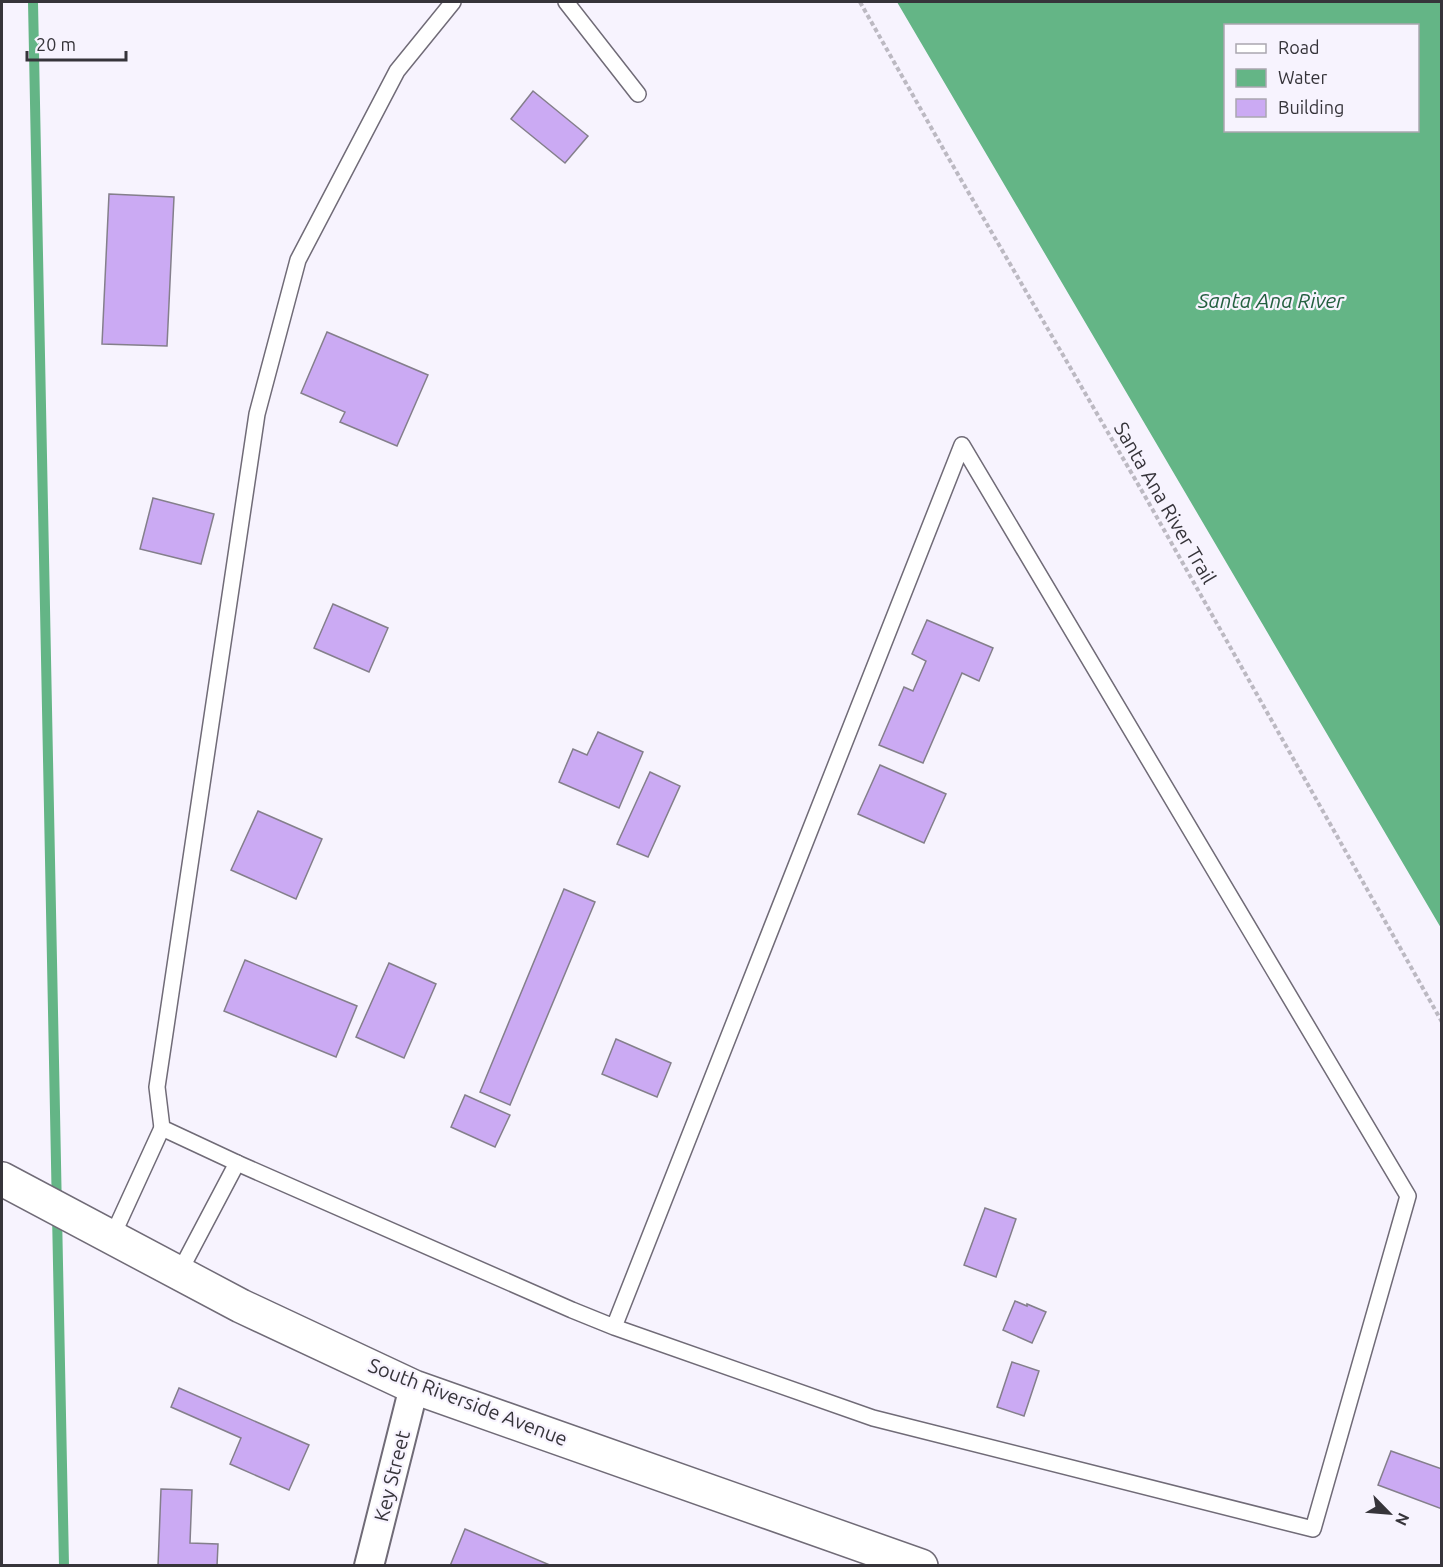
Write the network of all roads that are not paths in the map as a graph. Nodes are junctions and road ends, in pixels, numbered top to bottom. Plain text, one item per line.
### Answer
1 (453, 2) edge
2 (566, 2) edge
3 (638, 94) dead end
4 (162, 1128) junction
5 (237, 1163) junction
6 (2, 1179) edge
7 (112, 1238) junction
8 (179, 1273) junction
9 (614, 1327) junction
10 (414, 1387) junction
11 (369, 1566) edge
12 (921, 1566) edge

1 - 4 lane
2 - 3 lane
4 - 5 lane
4 - 7 lane
5 - 8 lane
5 - 9 lane
6 - 7 main road, South Riverside Avenue
7 - 8 main road, South Riverside Avenue
8 - 10 main road, South Riverside Avenue
9 - 9 lane
10 - 11 street, Key Street
10 - 12 main road, South Riverside Avenue

